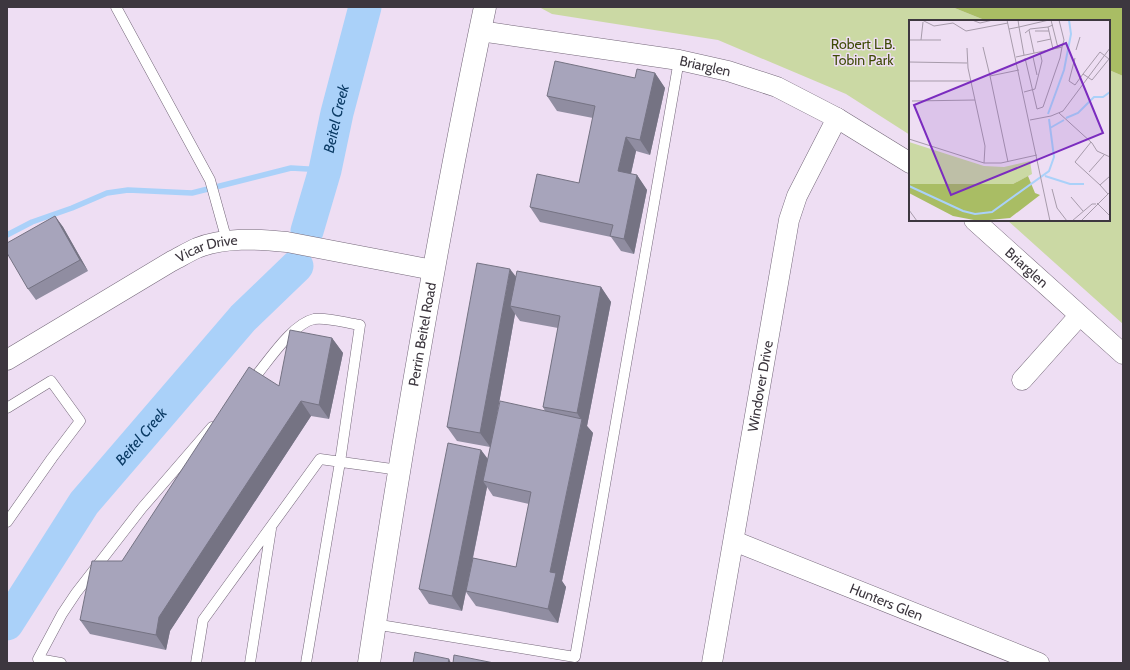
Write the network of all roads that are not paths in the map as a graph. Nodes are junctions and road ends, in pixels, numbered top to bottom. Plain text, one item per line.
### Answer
1 (116, 7) edge
2 (485, 7) edge
3 (480, 31) junction
4 (678, 60) junction
5 (837, 118) junction
6 (909, 162) edge
7 (975, 221) edge
8 (226, 242) junction
9 (433, 270) junction
10 (1079, 316) junction
11 (1123, 354) edge
12 (7, 360) edge
13 (1022, 380) dead end
14 (244, 390) edge
15 (7, 408) edge
16 (218, 419) edge
17 (340, 462) junction
18 (399, 470) junction
19 (7, 522) edge
20 (271, 527) junction
21 (734, 541) junction
22 (374, 624) junction
23 (575, 660) edge
24 (37, 661) edge
25 (61, 663) edge
26 (196, 663) edge
27 (250, 663) edge
28 (306, 663) edge
29 (369, 663) edge
30 (712, 663) edge
31 (1039, 663) edge

1 - 8 lane
2 - 3 main road, Perrin Beitel Road
3 - 4 street, Briarglen
3 - 9 main road, Perrin Beitel Road
4 - 5 street, Briarglen
4 - 23 lane
5 - 6 street, Briarglen
5 - 21 street, Windover Drive
7 - 10 street, Briarglen
8 - 9 street, Vicar Drive
8 - 12 street, Vicar Drive
9 - 18 main road, Perrin Beitel Road
10 - 11 street, Briarglen
10 - 13 street
14 - 17 lane
15 - 19 lane
16 - 24 lane
17 - 18 lane
17 - 20 lane
17 - 28 lane
18 - 22 main road, Perrin Beitel Road
20 - 26 lane
20 - 27 lane
21 - 30 street, Windover Drive
21 - 31 street, Hunters Glen
22 - 23 lane
22 - 29 main road, Perrin Beitel Road
24 - 25 lane

